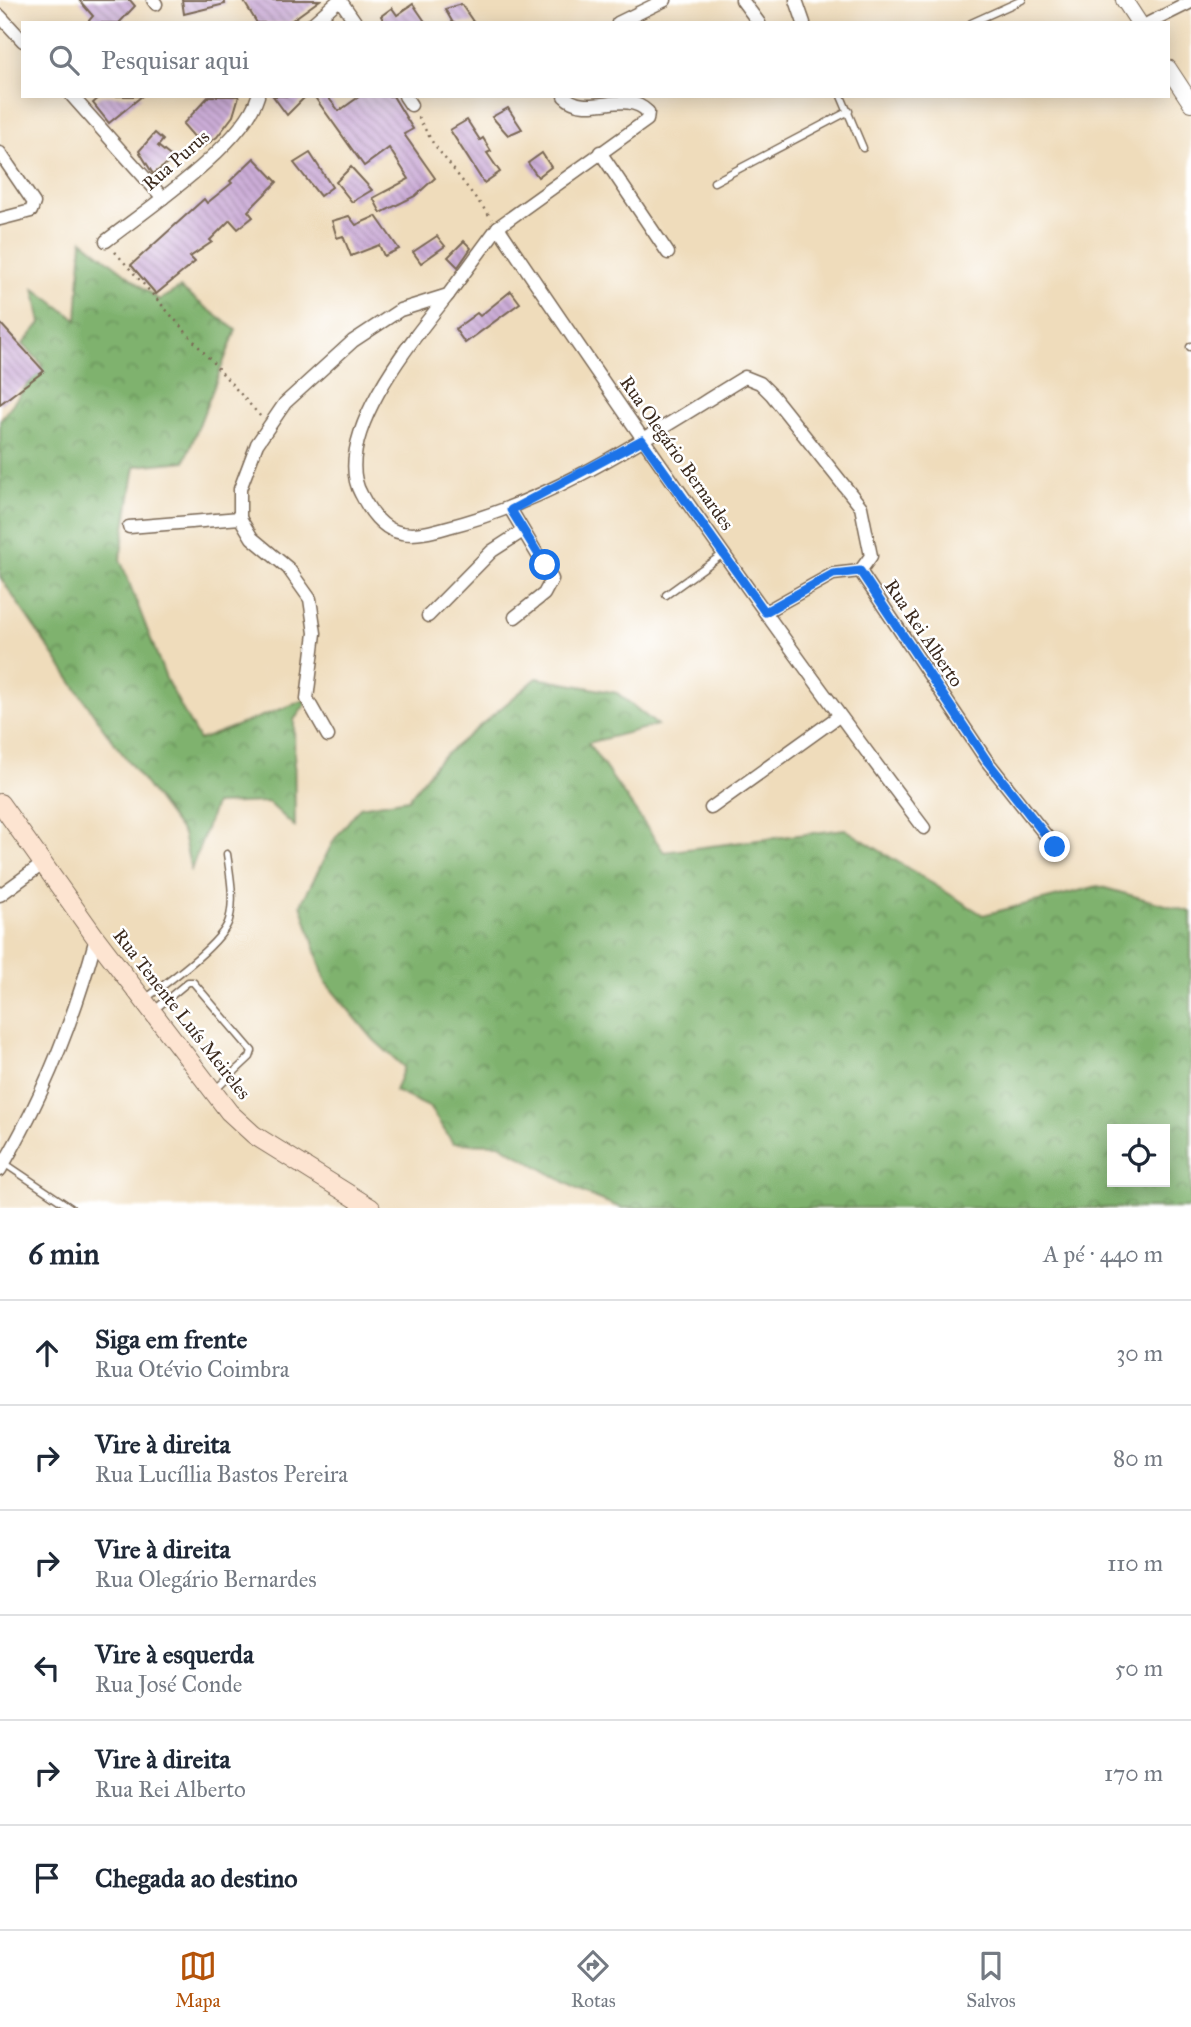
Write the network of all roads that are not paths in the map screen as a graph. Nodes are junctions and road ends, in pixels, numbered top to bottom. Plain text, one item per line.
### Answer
1 (339, 0) edge
2 (665, 0) edge
3 (742, 0) edge
4 (796, 0) edge
5 (1023, 0) edge
6 (1124, 0) edge
7 (1191, 2) edge
8 (0, 16) edge
9 (315, 21) edge
10 (355, 21) edge
11 (622, 21) edge
12 (758, 21) edge
13 (803, 21) edge
14 (976, 21) edge
15 (1138, 21) edge
16 (1153, 21) edge
17 (21, 39) edge
18 (1170, 71) edge
19 (74, 98) edge
20 (257, 98) edge
21 (569, 98) edge
22 (842, 98) edge
23 (1191, 103) edge
24 (849, 111) junction
25 (863, 148) dead end
26 (600, 152) junction
27 (0, 153) edge
28 (713, 183) dead end
29 (163, 198) junction
30 (0, 219) edge
31 (498, 227) junction
32 (106, 241) road end
33 (668, 253) dead end
34 (448, 295) junction
35 (642, 440) junction
36 (511, 510) junction
37 (240, 518) junction
38 (129, 527) dead end
39 (523, 531) junction
40 (724, 552) junction
41 (860, 571) junction
42 (666, 595) dead end
43 (765, 612) junction
44 (428, 616) dead end
45 (515, 617) dead end
46 (839, 716) junction
47 (328, 736) dead end
48 (0, 803) edge
49 (711, 808) dead end
50 (924, 828) dead end
51 (1055, 847) dead end
52 (227, 854) dead end
53 (44, 863) junction
54 (0, 895) edge
55 (96, 937) junction
56 (148, 1006) junction
57 (212, 1093) junction
58 (2, 1166) edge
59 (71, 1208) edge
60 (371, 1208) edge

1 - 9 street
1 - 10 street
2 - 11 street
3 - 12 street
4 - 13 street
5 - 14 lane
6 - 15 street
7 - 16 street
8 - 17 street
18 - 23 street
19 - 29 street
20 - 29 street, Rua Purus
21 - 26 street
22 - 24 lane
24 - 25 lane
24 - 28 lane
26 - 31 street
26 - 33 street
27 - 30 street
29 - 32 street, Rua Purus
31 - 34 street
31 - 35 street, Rua Olegário Bernardes
34 - 36 street
34 - 37 street
35 - 36 street
35 - 40 street, Rua Olegário Bernardes
35 - 41 street, Rua Rei Alberto
36 - 39 street
37 - 38 street
37 - 47 street
39 - 44 street
39 - 45 street
40 - 42 lane
40 - 43 street, Rua Olegário Bernardes
41 - 43 street
41 - 51 street, Rua Rei Alberto
43 - 46 street, Rua Olegário Bernardes
46 - 49 street
46 - 50 street, Rua Olegário Bernardes
48 - 53 main road, Rua Tenente Luís Meireles
52 - 56 lane
53 - 54 street
53 - 55 main road, Rua Tenente Luís Meireles
55 - 56 main road, Rua Tenente Luís Meireles
55 - 58 street
56 - 57 main road, Rua Tenente Luís Meireles
56 - 57 lane
57 - 60 main road, Rua Tenente Luís Meireles
58 - 59 lane

